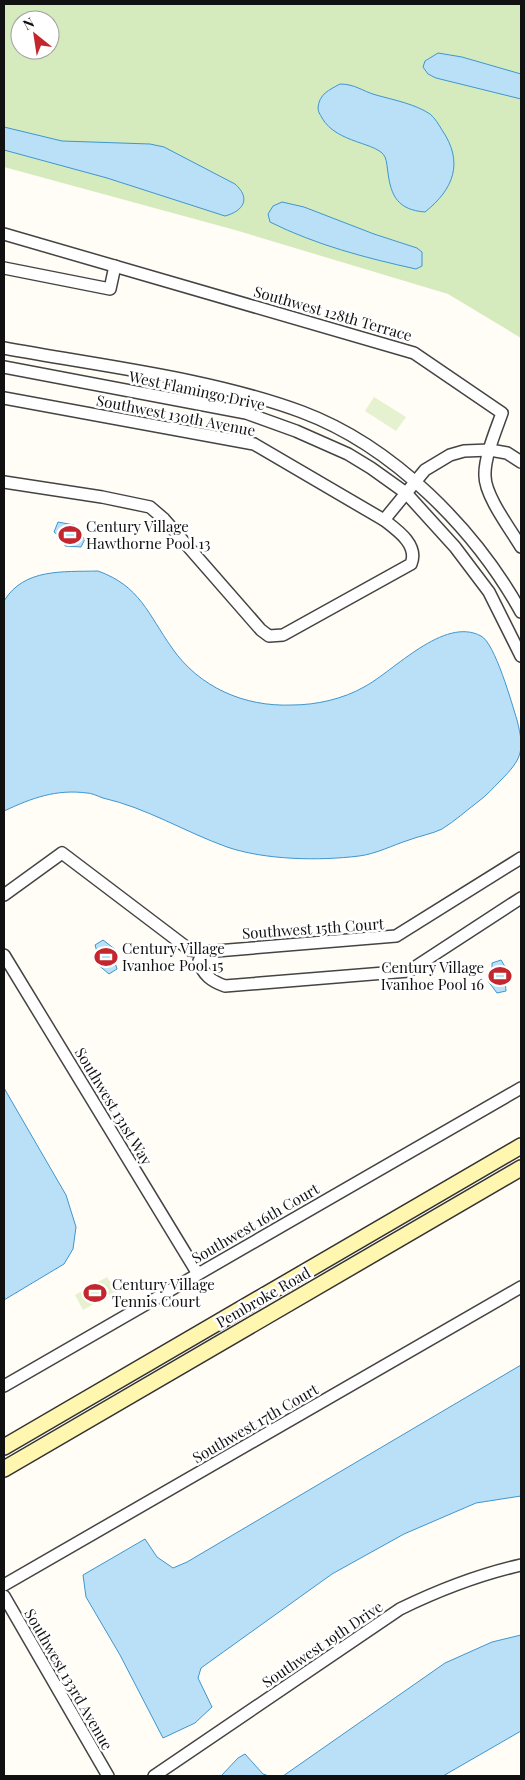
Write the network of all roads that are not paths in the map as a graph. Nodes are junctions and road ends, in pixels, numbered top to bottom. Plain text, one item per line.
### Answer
1 (4, 234) edge
2 (115, 266) junction
3 (4, 268) edge
4 (4, 348) edge
5 (4, 367) edge
6 (4, 398) edge
7 (490, 450) junction
8 (521, 462) edge
9 (415, 481) junction
10 (4, 482) edge
11 (406, 493) junction
12 (384, 520) junction
13 (521, 547) edge
14 (521, 612) edge
15 (521, 656) edge
16 (521, 858) edge
17 (4, 895) edge
18 (521, 898) edge
19 (204, 952) junction
20 (4, 955) edge
21 (521, 1088) edge
22 (521, 1146) edge
23 (521, 1168) edge
24 (198, 1274) junction
25 (521, 1287) edge
26 (4, 1386) edge
27 (4, 1447) edge
28 (4, 1469) edge
29 (521, 1565) edge
30 (4, 1585) edge
31 (4, 1596) edge
32 (108, 1776) edge
33 (154, 1776) edge

1 - 2 street, Southwest 128th Terrace
2 - 3 street
2 - 7 street, Southwest 128th Terrace
4 - 9 street, West Flamingo Drive
5 - 11 street, West Flamingo Drive
6 - 12 street, Southwest 130th Avenue
7 - 8 street
7 - 9 street
7 - 13 street, Southwest 128th Terrace
9 - 11 street
9 - 14 street, West Flamingo Drive
10 - 12 street, Southwest 130th Avenue
11 - 12 street
11 - 15 street, West Flamingo Drive
16 - 19 street, Southwest 15th Court
17 - 19 street, Southwest 15th Court
18 - 19 street
20 - 24 street, Southwest 131st Way
21 - 24 street, Southwest 16th Court
22 - 27 main road, Pembroke Road
23 - 28 main road, Pembroke Road
24 - 26 street, Southwest 16th Court
25 - 30 street, Southwest 17th Court
29 - 33 street, Southwest 19th Drive
31 - 32 street, Southwest 133rd Avenue

